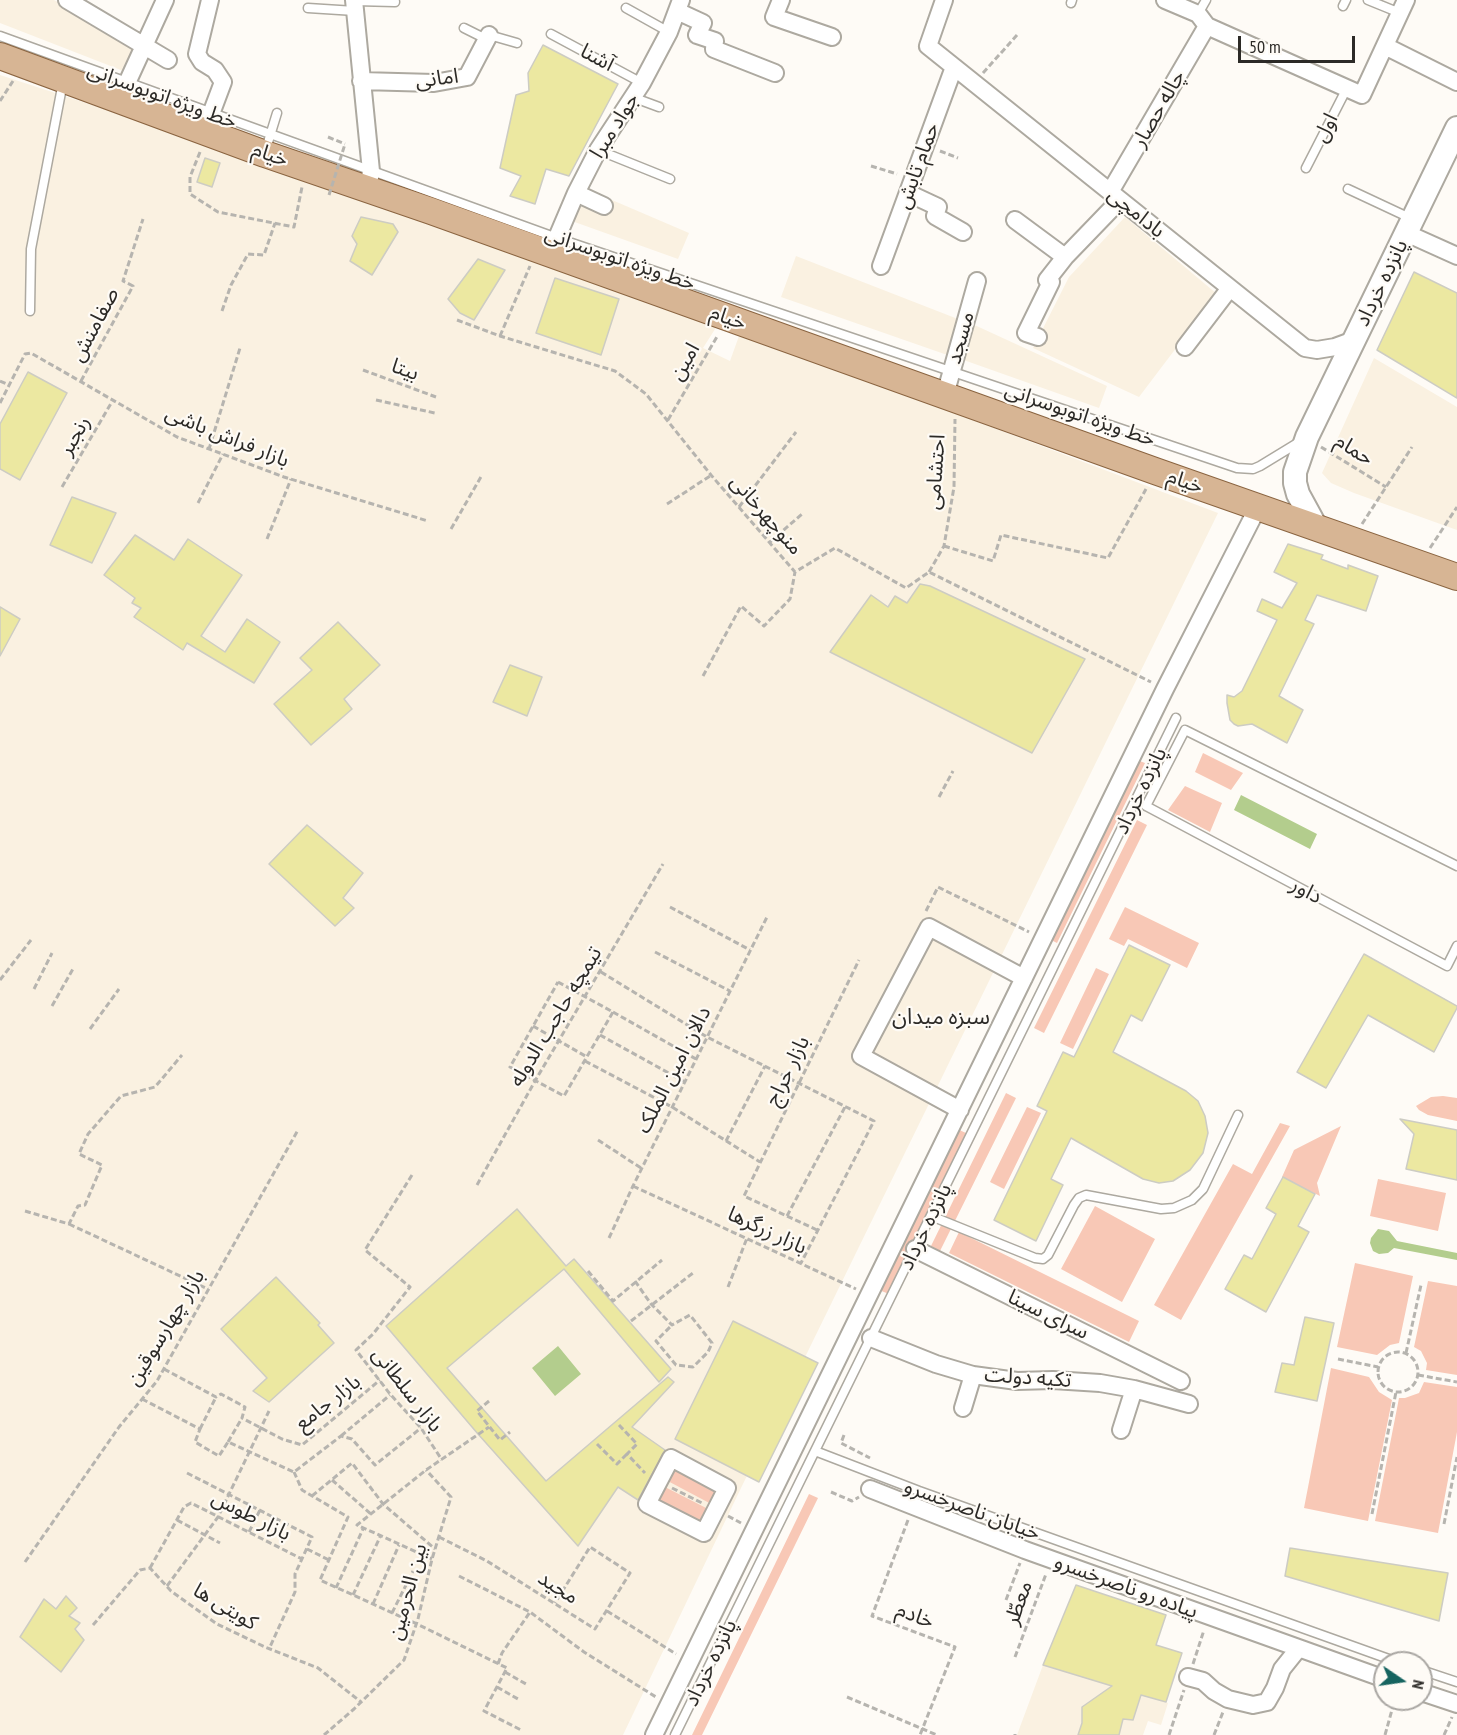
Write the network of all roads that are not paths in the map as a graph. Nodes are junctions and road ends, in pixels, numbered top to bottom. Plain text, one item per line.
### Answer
1 (67, 0) edge
2 (165, 0) edge
3 (210, 0) edge
4 (781, 0) edge
5 (944, 0) edge
6 (1165, 0) edge
7 (1368, 0) edge
8 (395, 2) dead end
9 (355, 4) edge
10 (679, 6) edge
11 (1403, 6) edge
12 (308, 8) dead end
13 (626, 8) dead end
14 (1204, 13) edge
15 (464, 27) dead end
16 (669, 32) junction
17 (551, 34) dead end
18 (0, 36) edge
19 (487, 37) junction
20 (832, 37) dead end
21 (517, 43) dead end
22 (144, 45) junction
23 (1384, 46) junction
24 (0, 56) edge
25 (168, 60) dead end
26 (954, 67) junction
27 (775, 73) dead end
28 (64, 79) junction
29 (361, 81) junction
30 (1457, 82) edge
31 (642, 83) junction
32 (1347, 88) junction
33 (122, 91) junction
34 (632, 97) junction
35 (660, 107) dead end
36 (277, 113) dead end
37 (207, 126) junction
38 (1457, 128) edge
39 (267, 144) junction
40 (598, 150) junction
41 (1306, 168) dead end
42 (670, 179) dead end
43 (369, 180) junction
44 (910, 186) junction
45 (1348, 189) dead end
46 (576, 193) junction
47 (1115, 196) junction
48 (604, 206) dead end
49 (1015, 220) dead end
50 (1409, 226) junction
51 (963, 232) dead end
52 (548, 247) junction
53 (1457, 256) edge
54 (881, 266) dead end
55 (1064, 266) junction
56 (977, 281) dead end
57 (1230, 288) junction
58 (30, 311) dead end
59 (1032, 335) dead end
60 (1354, 340) junction
61 (1185, 347) dead end
62 (952, 371) junction
63 (950, 398) junction
64 (1307, 437) junction
65 (1258, 507) junction
66 (1316, 527) junction
67 (1457, 577) edge
68 (1176, 718) dead end
69 (1146, 806) junction
70 (1132, 808) junction
71 (1457, 866) edge
72 (1457, 946) edge
73 (1024, 978) junction
74 (960, 1110) junction
75 (1238, 1115) dead end
76 (931, 1216) junction
77 (915, 1249) junction
78 (871, 1338) junction
79 (973, 1375) junction
80 (1181, 1381) dead end
81 (1134, 1389) junction
82 (1189, 1404) dead end
83 (963, 1408) dead end
84 (1121, 1430) dead end
85 (815, 1451) junction
86 (870, 1489) dead end
87 (716, 1510) joint
88 (1298, 1649) junction
89 (1373, 1653) edge
90 (1433, 1674) edge
91 (1373, 1675) edge
92 (1188, 1677) dead end
93 (1457, 1682) edge
94 (1433, 1696) edge
95 (1457, 1704) edge
96 (654, 1735) edge
97 (675, 1735) edge

1 - 22 street
2 - 22 street
3 - 37 street
4 - 20 street
5 - 26 street, بادامچی
6 - 14 street
7 - 11 lane
8 - 9 lane
9 - 12 lane
9 - 29 street
10 - 16 street, جواد مبرا
10 - 27 street
11 - 23 street
13 - 16 lane
14 - 32 street
14 - 47 street, چاله حصار
15 - 19 lane
16 - 31 street, جواد مبرا
17 - 31 lane, آشنا
18 - 33 lane, خط ویژه اتوبوسرانی
19 - 21 lane
19 - 29 street, امانی
22 - 25 street
22 - 33 street
23 - 30 street
23 - 32 street
24 - 28 main road, خیام
26 - 44 street, حمام تابش
26 - 47 street, بادامچی
28 - 33 main road, خیام
28 - 58 lane
29 - 43 street
31 - 34 street, جواد مبرا
32 - 41 lane, اول
33 - 37 main road, خیام
34 - 35 lane
34 - 40 street, جواد مبرا
36 - 39 lane
37 - 39 main road, خیام
38 - 50 main road, پانزده خرداد
39 - 43 lane
39 - 43 main road, خیام
40 - 42 lane
40 - 46 street, جواد مبرا
43 - 52 main road, خیام
44 - 51 street
44 - 54 street, حمام تابش
45 - 50 lane
46 - 48 street
46 - 52 street, جواد مبرا
47 - 55 street, چاله حصار
47 - 57 street, بادامچی
49 - 55 street
50 - 53 street
50 - 60 main road, پانزده خرداد
52 - 62 lane, خط ویژه اتوبوسرانی
52 - 63 main road, خیام
55 - 59 street, چاله حصار
56 - 62 street, مسجد
57 - 60 street, بادامچی
57 - 61 street
60 - 64 main road, پانزده خرداد
62 - 63 street, مسجد
62 - 64 lane, خط ویژه اتوبوسرانی
63 - 65 main road, خیام
64 - 66 main road, پانزده خرداد
65 - 66 main road, خیام
65 - 73 street
66 - 67 main road, خیام
68 - 70 lane, پانزده خرداد
69 - 70 lane
69 - 71 lane, پانزده خرداد
69 - 72 lane, داور
70 - 76 lane, پانزده خرداد
73 - 74 street
73 - 74 street
74 - 96 street
75 - 76 lane
76 - 77 lane, پانزده خرداد
77 - 78 lane, پانزده خرداد
77 - 80 street, سرای سینا
78 - 79 street, تکیه دولت
78 - 85 lane, پانزده خرداد
79 - 81 street, تکیه دولت
79 - 83 street
81 - 82 street, تکیه دولت
81 - 84 street
85 - 89 lane, خیابان ناصرخسرو
85 - 97 lane, پانزده خرداد
86 - 88 street, پیاده رو ناصرخسرو
87 - 87 street
88 - 91 street, پیاده رو ناصرخسرو
88 - 92 street
90 - 93 lane
94 - 95 street

